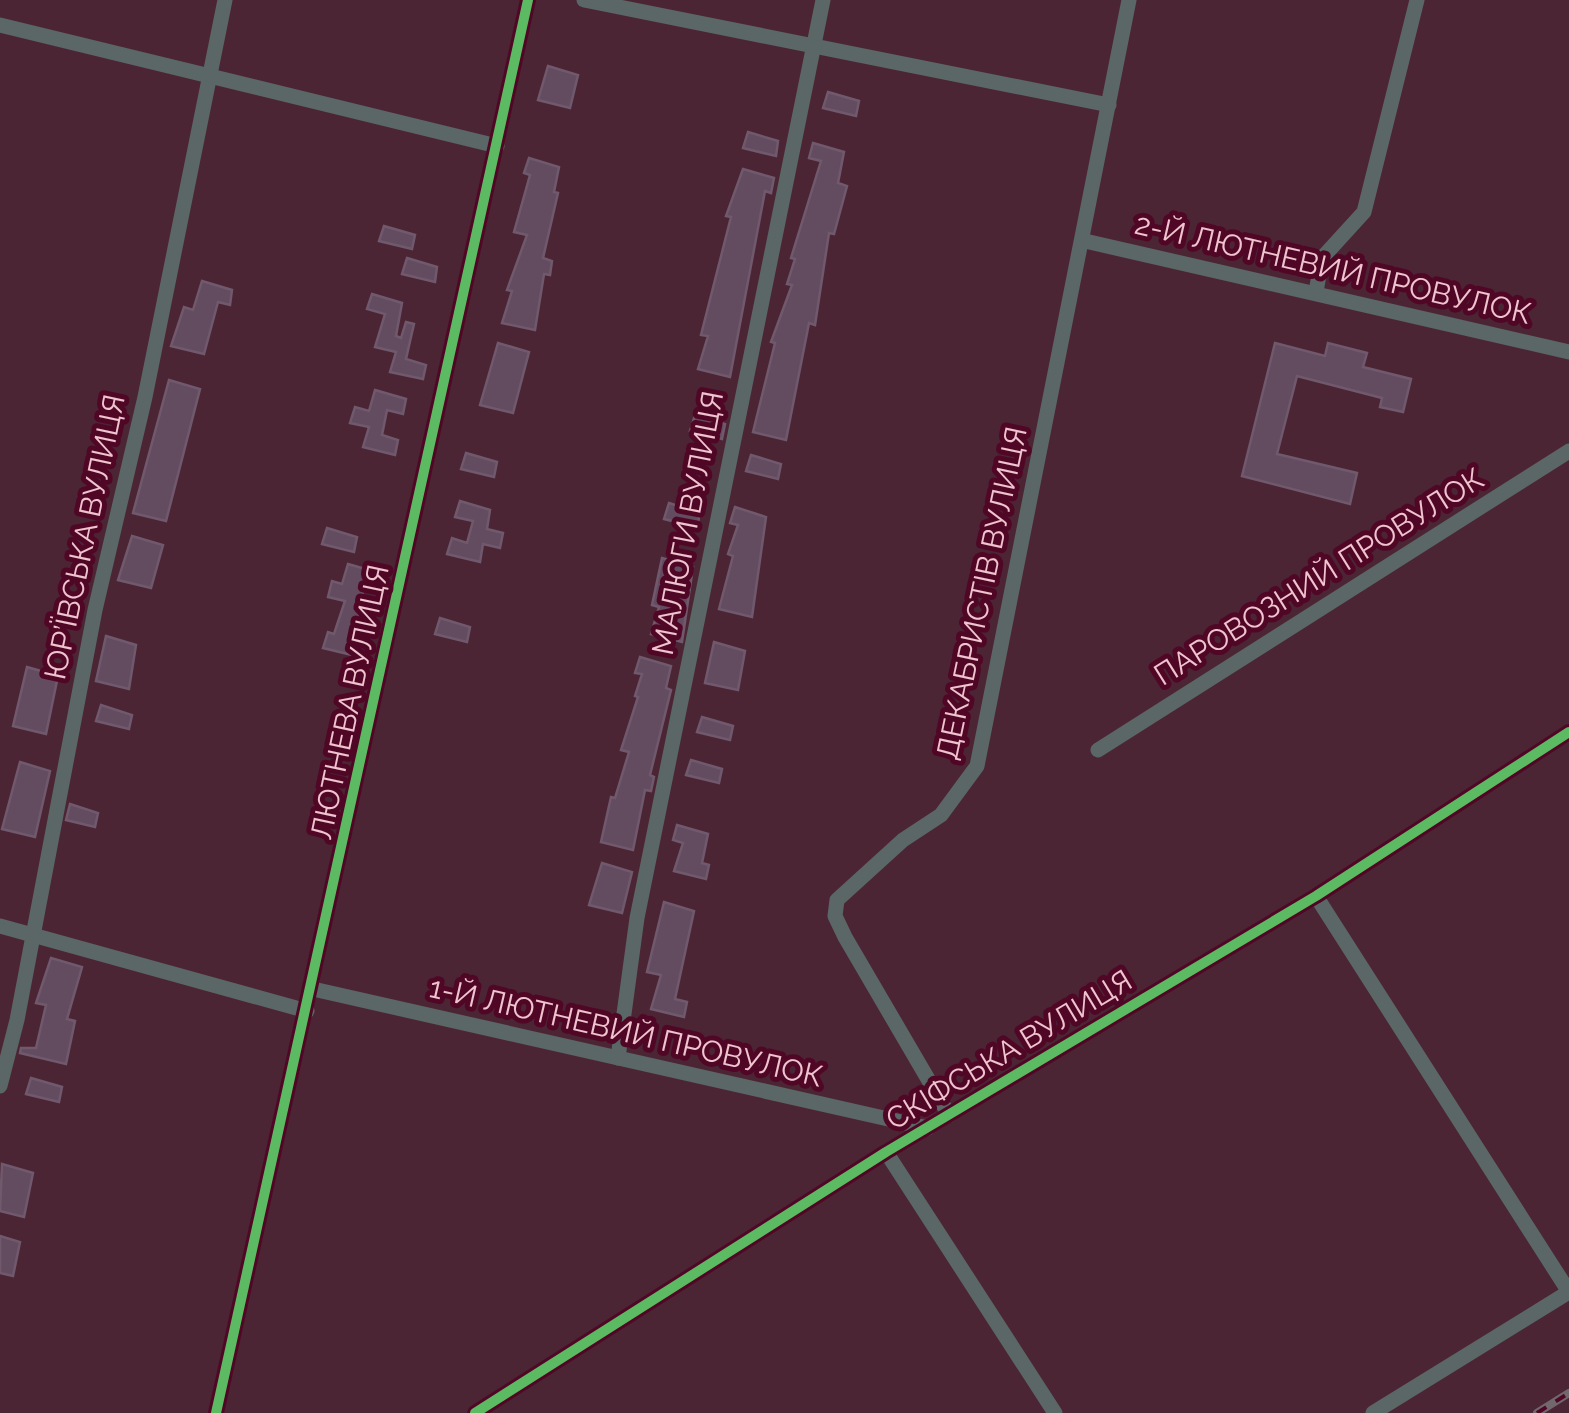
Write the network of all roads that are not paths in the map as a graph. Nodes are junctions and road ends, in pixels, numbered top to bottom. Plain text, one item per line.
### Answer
1 (225, 0) edge
2 (528, 0) edge
3 (584, 0) edge
4 (823, 0) edge
5 (1128, 0) edge
6 (1417, 0) edge
7 (0, 25) edge
8 (814, 46) junction
9 (208, 79) junction
10 (1109, 105) junction
11 (497, 146) junction
12 (1084, 241) junction
13 (1316, 292) junction
14 (1569, 352) edge
15 (1569, 451) edge
16 (1569, 732) edge
17 (1098, 750) dead end
18 (1316, 896) junction
19 (0, 926) edge
20 (34, 934) junction
21 (313, 989) junction
22 (307, 1011) junction
23 (618, 1058) junction
24 (0, 1086) edge
25 (949, 1116) junction
26 (928, 1128) junction
27 (886, 1152) junction
28 (1569, 1292) edge
29 (216, 1413) edge
30 (475, 1413) edge
31 (1055, 1413) edge
32 (1374, 1413) edge

1 - 9 street, ЮР’ЇВСЬКА ВУЛИЦЯ
2 - 11 street, ЛЮТНЕВА ВУЛИЦЯ
3 - 8 street
4 - 8 street, МАЛЮГИ ВУЛИЦЯ
5 - 10 street, ДЕКАБРИСТІВ ВУЛИЦЯ
6 - 13 street
7 - 9 street
8 - 10 street
8 - 23 street, МАЛЮГИ ВУЛИЦЯ
9 - 11 street
9 - 20 street, ЮР’ЇВСЬКА ВУЛИЦЯ
10 - 12 street, ДЕКАБРИСТІВ ВУЛИЦЯ
11 - 21 street, ЛЮТНЕВА ВУЛИЦЯ
12 - 13 street, 2-Й ЛЮТНЕВИЙ ПРОВУЛОК
12 - 25 street, ДЕКАБРИСТІВ ВУЛИЦЯ
13 - 14 street, 2-Й ЛЮТНЕВИЙ ПРОВУЛОК
15 - 17 street, ПАРОВОЗНИЙ ПРОВУЛОК
16 - 18 street, СКІФСЬКА ВУЛИЦЯ
18 - 25 street, СКІФСЬКА ВУЛИЦЯ
18 - 28 street
19 - 20 street
20 - 22 street
20 - 24 street, ЮР’ЇВСЬКА ВУЛИЦЯ
21 - 22 street, ЛЮТНЕВА ВУЛИЦЯ
21 - 23 street, 1-Й ЛЮТНЕВИЙ ПРОВУЛОК
22 - 29 street, ЛЮТНЕВА ВУЛИЦЯ
23 - 26 street, 1-Й ЛЮТНЕВИЙ ПРОВУЛОК
25 - 26 street, СКІФСЬКА ВУЛИЦЯ
26 - 27 street, СКІФСЬКА ВУЛИЦЯ
27 - 30 street, СКІФСЬКА ВУЛИЦЯ
27 - 31 street
28 - 32 street

